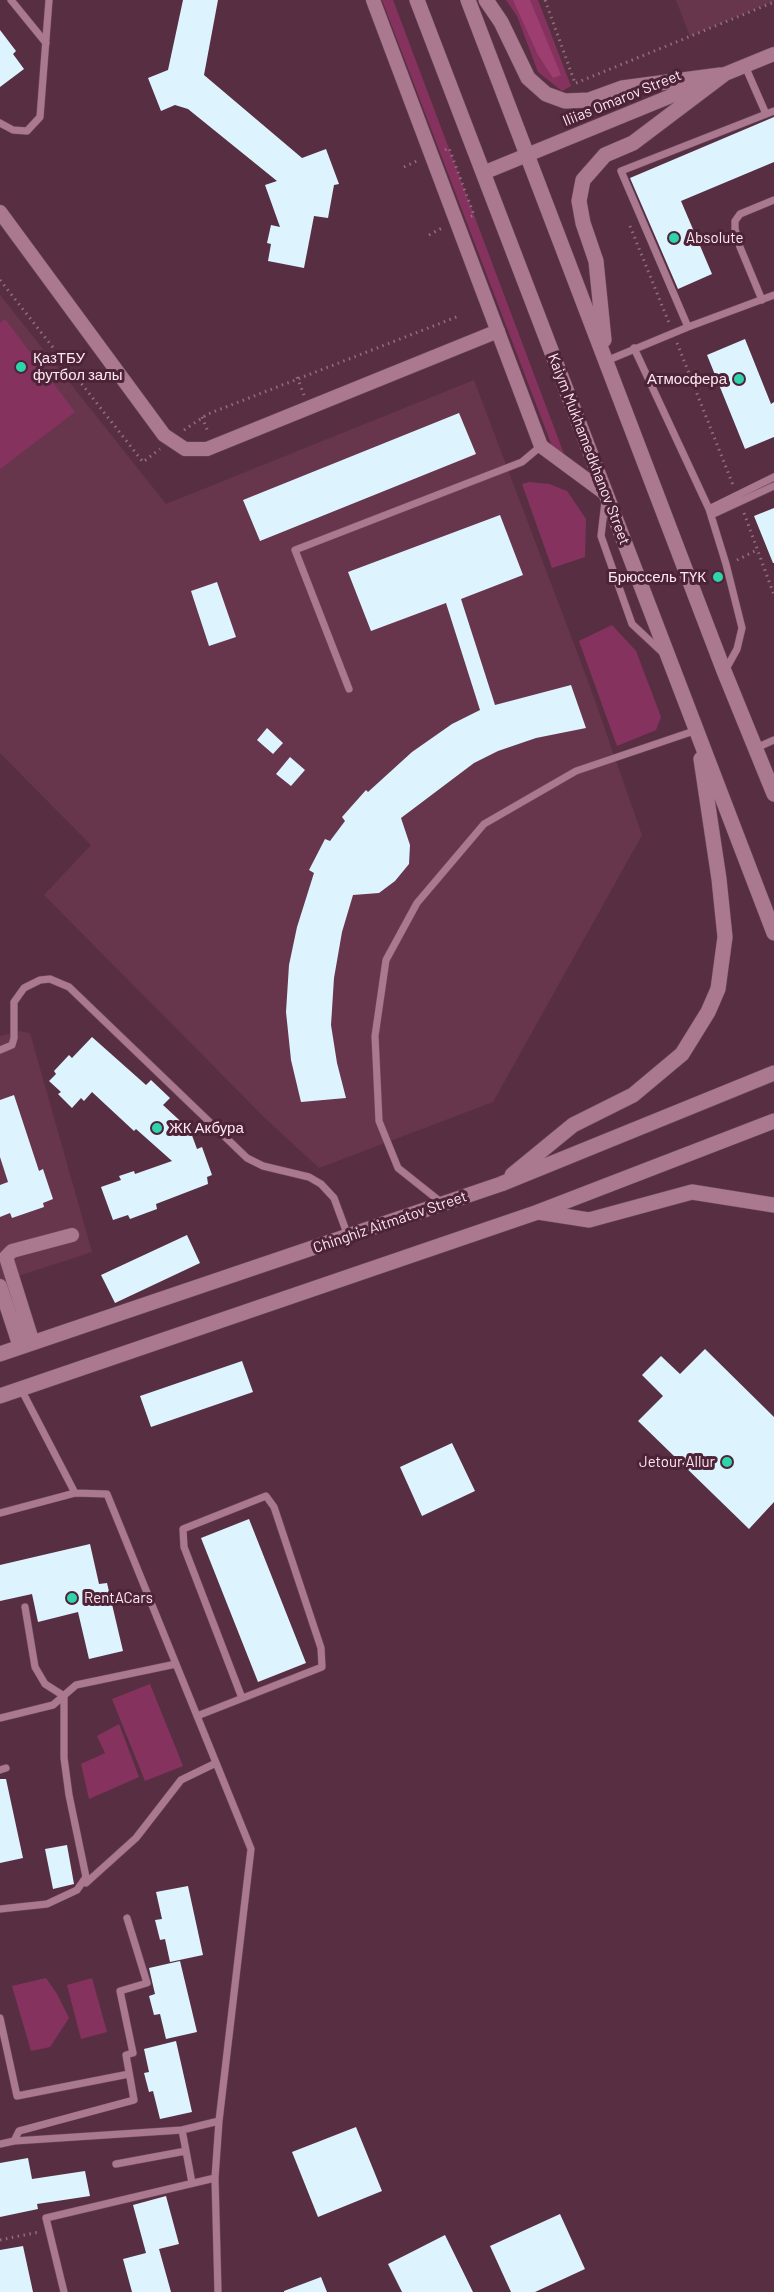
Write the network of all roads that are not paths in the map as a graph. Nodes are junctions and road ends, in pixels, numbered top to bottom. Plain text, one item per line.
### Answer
1 (11, 0) edge
2 (49, 0) edge
3 (374, 0) edge
4 (417, 0) edge
5 (468, 0) edge
6 (486, 0) edge
7 (46, 43) junction
8 (774, 54) edge
9 (745, 66) junction
10 (723, 75) junction
11 (774, 111) edge
12 (766, 114) junction
13 (0, 123) edge
14 (527, 155) junction
15 (483, 172) junction
16 (774, 200) edge
17 (0, 212) edge
18 (774, 295) edge
19 (762, 300) junction
20 (688, 327) junction
21 (498, 331) junction
22 (634, 348) junction
23 (606, 361) junction
24 (541, 446) junction
25 (774, 477) edge
26 (774, 486) edge
27 (606, 494) junction
28 (738, 498) junction
29 (710, 512) junction
30 (669, 658) junction
31 (724, 671) junction
32 (349, 689) dead end
33 (697, 730) junction
34 (774, 740) edge
35 (756, 748) junction
36 (774, 794) edge
37 (774, 933) edge
38 (0, 1050) edge
39 (774, 1073) edge
40 (774, 1121) edge
41 (501, 1184) junction
42 (442, 1203) junction
43 (774, 1205) edge
44 (538, 1212) junction
45 (72, 1236) dead end
46 (348, 1236) junction
47 (0, 1286) edge
48 (27, 1345) junction
49 (1, 1354) edge
50 (21, 1389) junction
51 (0, 1396) edge
52 (75, 1493) junction
53 (0, 1514) edge
54 (25, 1607) dead end
55 (176, 1664) junction
56 (64, 1696) junction
57 (243, 1698) junction
58 (197, 1716) junction
59 (0, 1718) edge
60 (216, 1763) junction
61 (77, 1890) junction
62 (0, 1909) edge
63 (127, 1918) dead end
64 (0, 2018) edge
65 (129, 2074) junction
66 (219, 2121) junction
67 (182, 2130) junction
68 (14, 2141) junction
69 (0, 2144) edge
70 (186, 2151) junction
71 (116, 2164) dead end
72 (215, 2178) junction
73 (192, 2183) junction
74 (64, 2292) edge
75 (218, 2292) edge

1 - 7 lane
2 - 7 lane
3 - 21 street
4 - 15 main road, Kaiym Mukhamedkhanov Street
5 - 14 main road
6 - 10 main road
7 - 13 lane
8 - 9 street, Iliias Omarov Street
9 - 10 street, Iliias Omarov Street
9 - 12 lane
10 - 14 street, Iliias Omarov Street
10 - 23 main road
11 - 12 lane
12 - 20 lane
14 - 15 street, Iliias Omarov Street
14 - 23 main road
15 - 27 main road, Kaiym Mukhamedkhanov Street
16 - 19 lane
17 - 21 street
18 - 19 lane
19 - 20 lane
20 - 22 lane
21 - 24 street
22 - 23 lane
22 - 29 lane
23 - 31 main road
24 - 27 street
24 - 32 lane
25 - 28 lane
26 - 28 lane
27 - 30 main road, Kaiym Mukhamedkhanov Street
27 - 30 lane
28 - 29 lane
29 - 31 lane
30 - 33 main road, Kaiym Mukhamedkhanov Street
31 - 35 main road
33 - 37 main road, Kaiym Mukhamedkhanov Street
33 - 41 main road
33 - 42 lane
34 - 35 lane
35 - 36 main road
38 - 46 lane
39 - 41 main road, Chinghiz Aitmatov Street
40 - 44 main road
41 - 42 main road, Chinghiz Aitmatov Street
42 - 46 main road, Chinghiz Aitmatov Street
43 - 44 main road
44 - 50 main road
45 - 48 street
46 - 48 main road, Chinghiz Aitmatov Street
47 - 48 street
48 - 49 main road, Chinghiz Aitmatov Street
50 - 51 main road
50 - 52 lane
52 - 53 lane
52 - 55 lane
54 - 56 lane
55 - 56 lane
55 - 58 lane
56 - 59 lane
56 - 61 lane
57 - 57 lane
57 - 58 lane
58 - 60 lane
60 - 61 lane
60 - 66 lane
61 - 62 lane
63 - 65 lane
64 - 65 lane
65 - 68 lane
66 - 67 lane
66 - 72 lane
67 - 68 lane
67 - 70 lane
68 - 69 lane
70 - 71 lane
70 - 73 lane
72 - 73 lane
72 - 75 lane
73 - 74 lane

